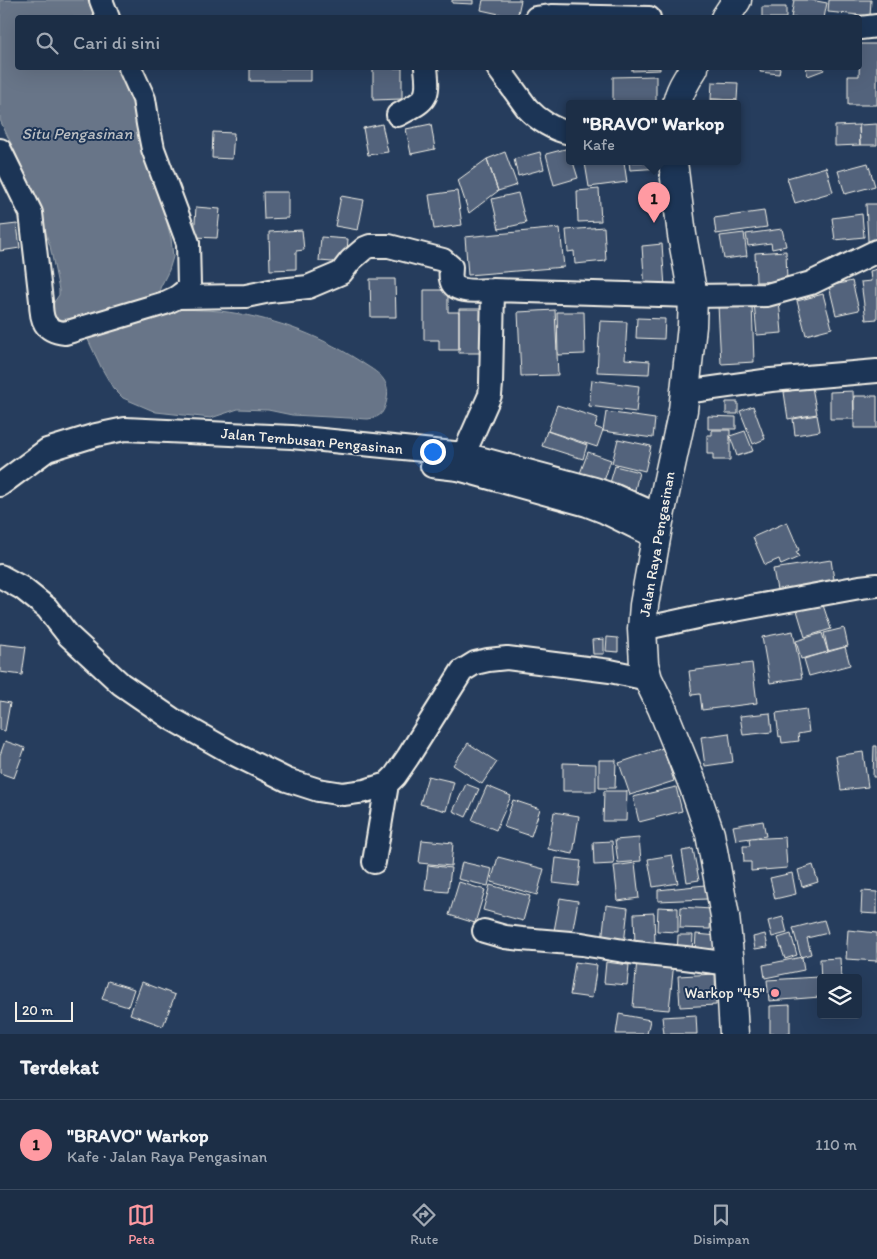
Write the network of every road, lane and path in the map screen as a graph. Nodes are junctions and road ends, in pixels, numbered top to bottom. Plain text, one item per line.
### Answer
1 (101, 0) edge
2 (737, 0) edge
3 (107, 15) edge
4 (727, 15) edge
5 (877, 26) edge
6 (862, 28) edge
7 (131, 70) edge
8 (426, 70) edge
9 (499, 70) edge
10 (693, 70) edge
11 (678, 100) edge
12 (398, 115) dead end
13 (566, 132) edge
14 (0, 150) edge
15 (673, 165) edge
16 (877, 251) edge
17 (494, 290) junction
18 (693, 296) junction
19 (171, 300) junction
20 (877, 372) edge
21 (685, 392) junction
22 (125, 434) junction
23 (461, 462) junction
24 (0, 485) edge
25 (0, 497) edge
26 (658, 526) junction
27 (0, 576) edge
28 (877, 585) edge
29 (642, 629) junction
30 (648, 679) junction
31 (387, 784) junction
32 (374, 862) dead end
33 (484, 931) dead end
34 (730, 964) junction
35 (734, 1034) edge

1 - 3 street
2 - 4 main road
5 - 6 street
7 - 19 street
8 - 12 street
9 - 13 street
10 - 11 main road
14 - 19 street
15 - 18 main road, Jalan Raya Pengasinan
16 - 18 street
17 - 18 street
17 - 19 street
17 - 23 street
18 - 21 main road, Jalan Raya Pengasinan
20 - 21 street
21 - 26 main road, Jalan Raya Pengasinan
22 - 23 street, Jalan Tembusan Pengasinan
22 - 24 street, Jalan Tembusan Pengasinan
22 - 25 street, Jalan Tembusan Pengasinan
23 - 26 street, Jalan Tembusan Pengasinan
26 - 29 main road, Jalan Raya Pengasinan
27 - 31 street
28 - 29 street
29 - 30 main road, Jalan Raya Pengasinan
30 - 31 street
30 - 34 main road, Jalan Raya Pengasinan
31 - 32 street
33 - 34 street
34 - 35 main road, Jalan Raya Pengasinan

